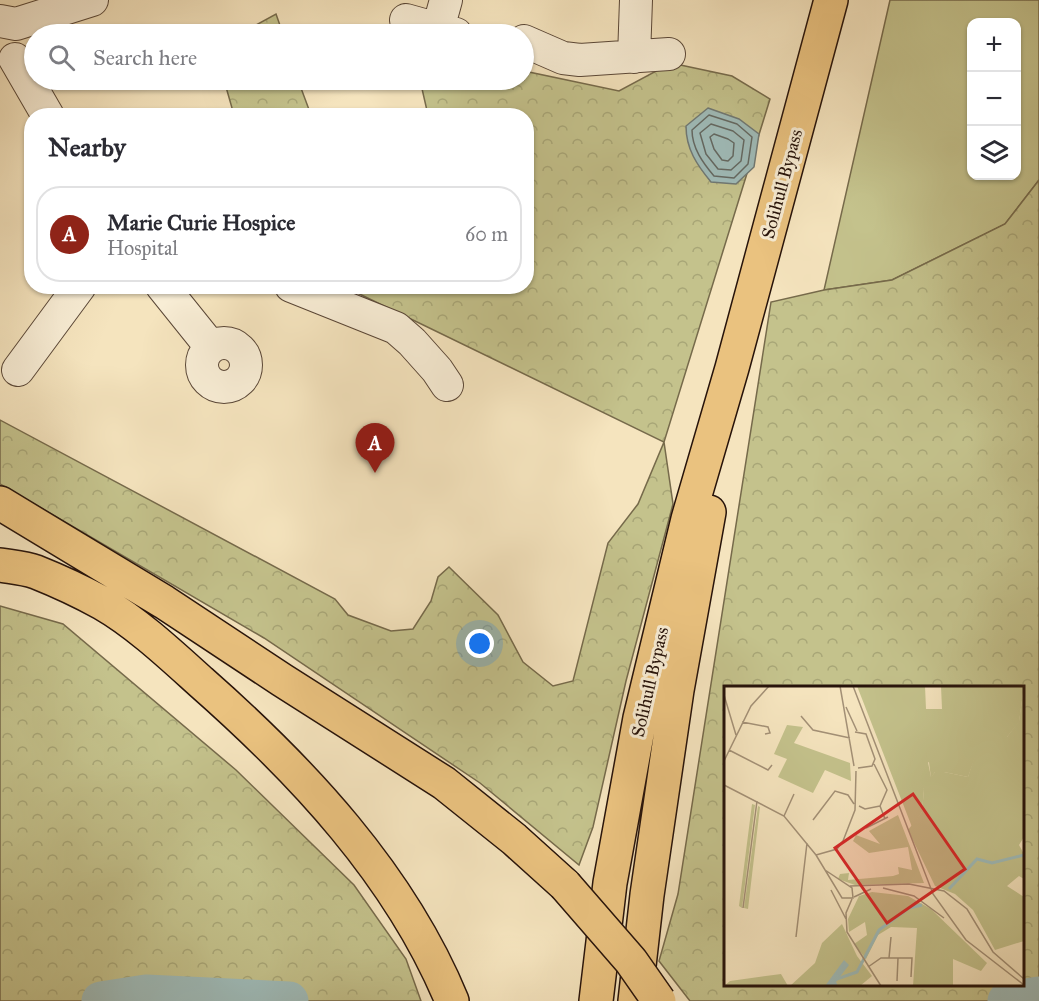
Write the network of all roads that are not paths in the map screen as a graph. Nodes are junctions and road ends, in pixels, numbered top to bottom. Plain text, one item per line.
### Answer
1 (92, 0) edge
2 (636, 0) edge
3 (831, 0) edge
4 (406, 20) dead end
5 (447, 21) edge
6 (8, 22) edge
7 (534, 45) edge
8 (669, 54) dead end
9 (634, 57) junction
10 (7, 65) edge
11 (24, 86) edge
12 (27, 90) edge
13 (42, 108) edge
14 (74, 294) edge
15 (168, 294) edge
16 (311, 294) edge
17 (211, 347) dead end
18 (732, 368) junction
19 (18, 370) dead end
20 (447, 385) dead end
21 (0, 503) edge
22 (0, 565) edge
23 (452, 1001) edge
24 (596, 1001) edge
25 (635, 1001) edge
26 (659, 1001) edge

1 - 6 street
2 - 9 street
3 - 18 highway, Solihull Bypass
4 - 5 street
6 - 10 street
7 - 9 street
8 - 9 street
10 - 11 street
12 - 13 street
14 - 19 street
15 - 17 street
16 - 20 street
18 - 24 highway, Solihull Bypass
18 - 25 highway, Solihull Bypass
21 - 26 highway, bridge
22 - 23 highway

